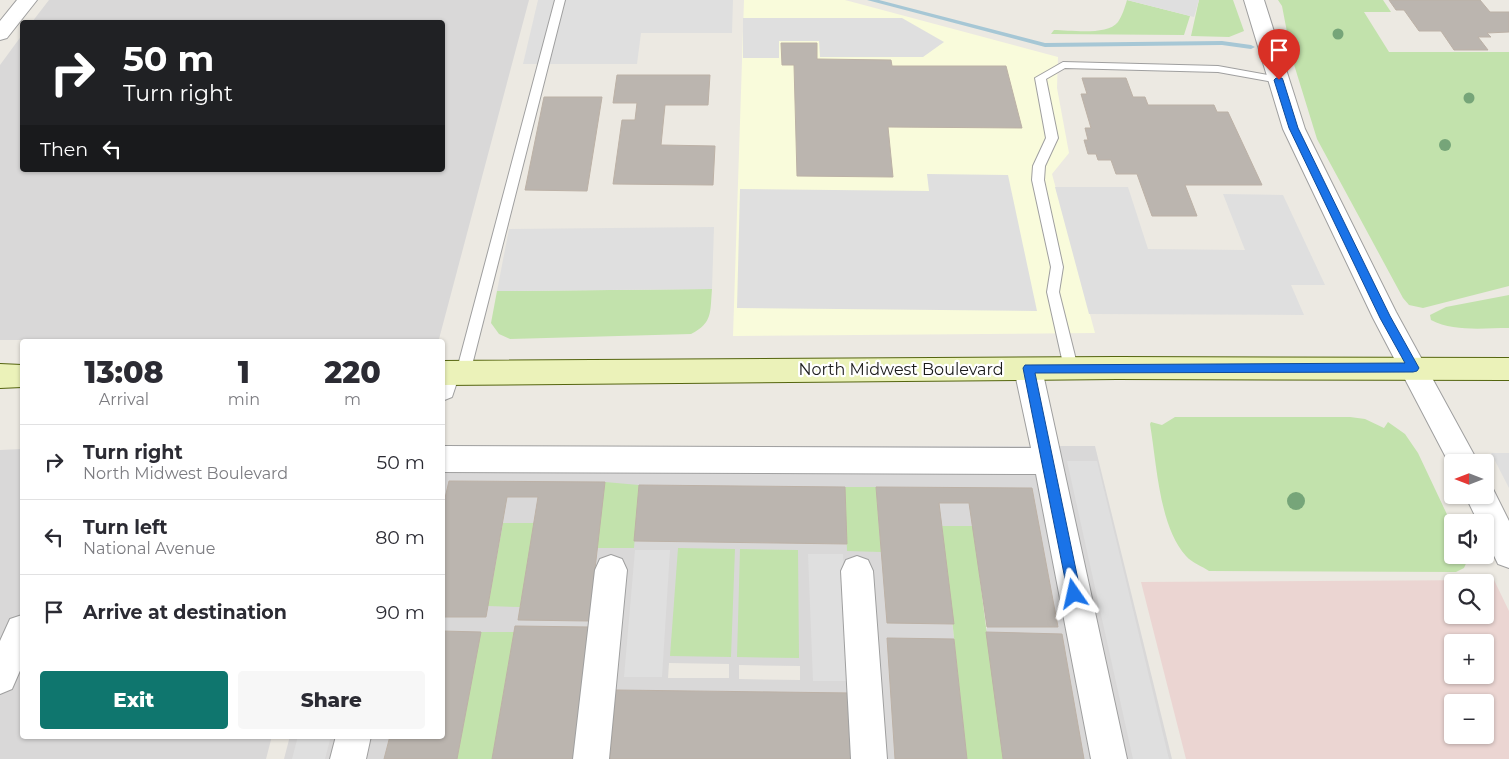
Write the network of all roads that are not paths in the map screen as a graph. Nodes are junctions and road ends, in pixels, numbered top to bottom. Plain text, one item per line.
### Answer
1 (27, 0) edge
2 (560, 0) edge
3 (1254, 0) edge
4 (0, 34) edge
5 (1279, 80) junction
6 (1028, 368) junction
7 (1071, 368) junction
8 (1413, 368) junction
9 (1509, 369) edge
10 (0, 376) edge
11 (20, 376) edge
12 (449, 377) edge
13 (1460, 454) edge
14 (445, 459) edge
15 (1048, 461) junction
16 (1484, 504) edge
17 (1509, 553) edge
18 (611, 570) dead end
19 (857, 571) dead end
20 (20, 635) edge
21 (0, 677) edge
22 (353, 739) edge
23 (348, 759) edge
24 (591, 759) edge
25 (869, 759) edge
26 (1108, 759) edge

1 - 4 street
2 - 12 lane
3 - 5 street
5 - 7 lane
5 - 8 street
6 - 7 main road, North Midwest Boulevard
6 - 12 main road, North Midwest Boulevard
6 - 15 street
7 - 8 main road, North Midwest Boulevard
8 - 9 main road, North Midwest Boulevard
8 - 13 street
10 - 11 main road
14 - 15 street
15 - 26 street
16 - 17 street
18 - 24 street
19 - 25 street
20 - 21 street
22 - 23 street

